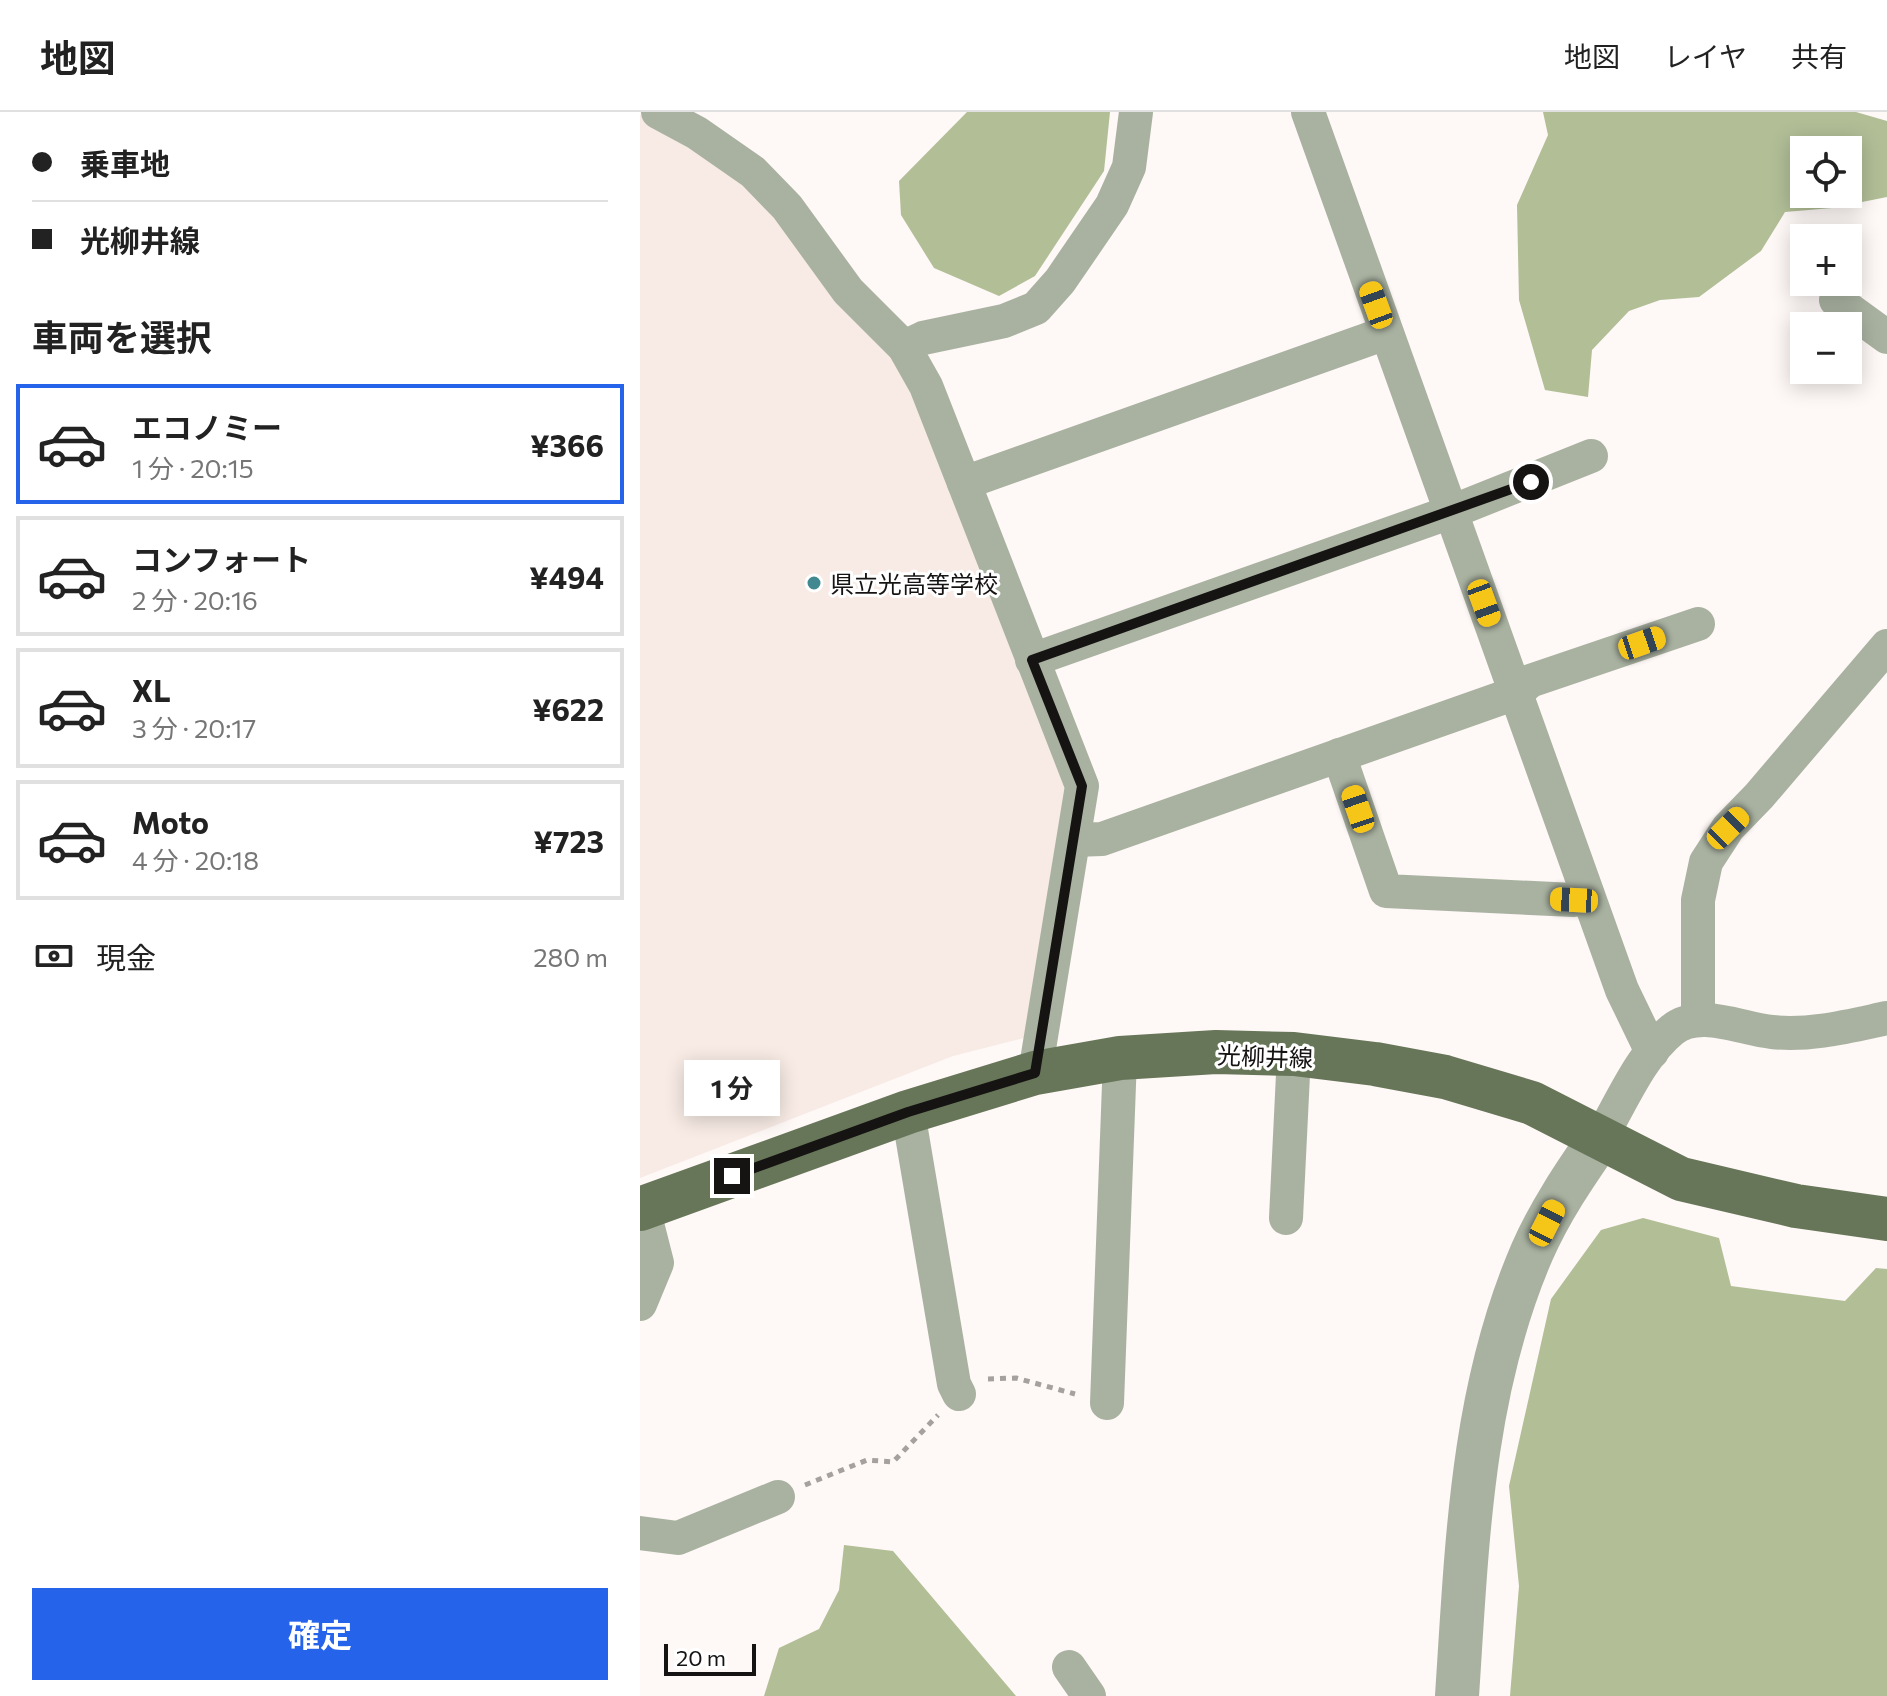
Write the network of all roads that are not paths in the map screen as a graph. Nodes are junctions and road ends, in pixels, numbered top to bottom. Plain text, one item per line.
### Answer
1 (658, 112) edge
2 (1136, 112) edge
3 (1308, 112) edge
4 (1836, 300) dead end
5 (1386, 333) junction
6 (1887, 337) edge
7 (904, 347) junction
8 (1591, 456) dead end
9 (964, 483) junction
10 (1451, 512) junction
11 (1698, 624) dead end
12 (1887, 646) edge
13 (1032, 660) junction
14 (1516, 693) junction
15 (1339, 755) junction
16 (1074, 840) junction
17 (1587, 893) junction
18 (1887, 1018) edge
19 (1698, 1019) junction
20 (1652, 1052) junction
21 (1294, 1054) junction
22 (1120, 1058) junction
23 (1035, 1073) junction
24 (908, 1112) junction
25 (1601, 1137) junction
26 (642, 1209) edge
27 (1286, 1218) dead end
28 (1887, 1219) edge
29 (640, 1304) edge
30 (959, 1394) road end
31 (1107, 1403) road end
32 (778, 1497) road end
33 (640, 1533) edge
34 (1069, 1667) dead end
35 (1089, 1696) edge
36 (1457, 1696) edge

1 - 7 street
2 - 7 street
3 - 5 street
4 - 6 street
5 - 9 street
5 - 10 street
7 - 9 street
8 - 10 street
9 - 13 street
10 - 13 street
10 - 14 street
11 - 14 street
12 - 19 street
13 - 16 street
14 - 15 street
14 - 17 street
15 - 16 street
15 - 17 street
16 - 23 street
17 - 20 street
18 - 19 street
19 - 20 street
20 - 25 street
21 - 22 main road, 光柳井線
21 - 25 main road, 光柳井線
21 - 27 street
22 - 23 main road, 光柳井線
22 - 31 street
23 - 24 main road, 光柳井線
24 - 26 main road, 光柳井線
24 - 30 street
25 - 28 main road, 光柳井線
25 - 36 street
26 - 29 street
32 - 33 street
34 - 35 street

